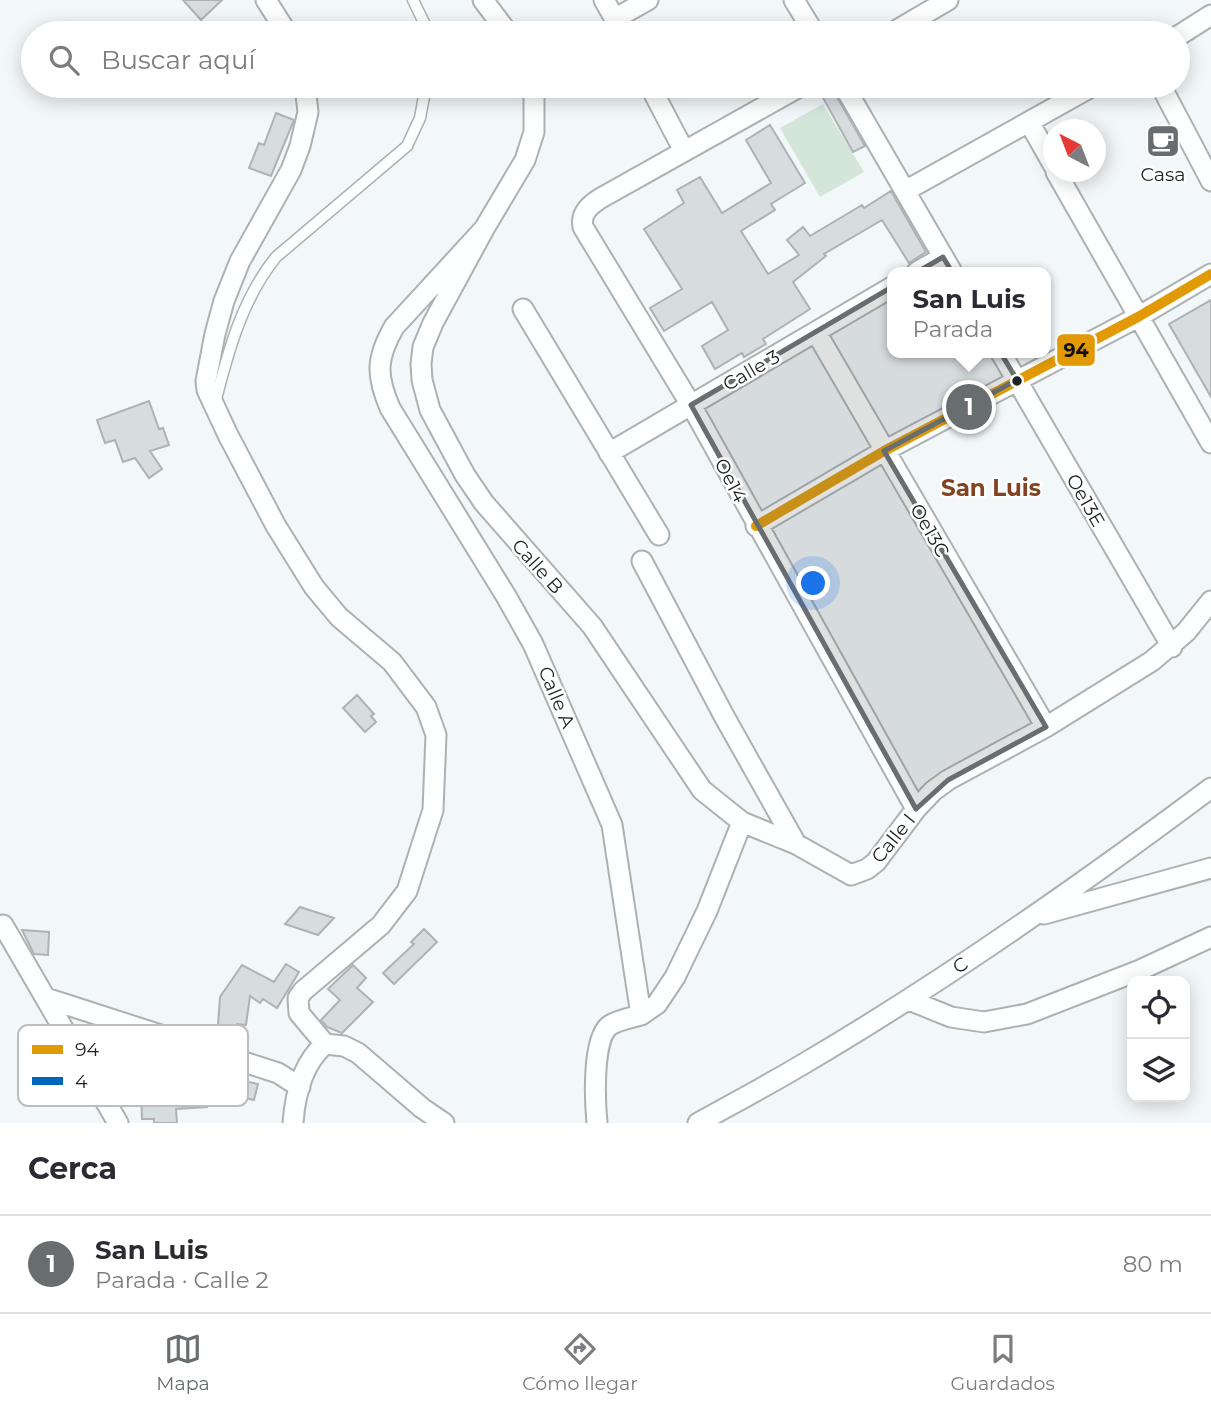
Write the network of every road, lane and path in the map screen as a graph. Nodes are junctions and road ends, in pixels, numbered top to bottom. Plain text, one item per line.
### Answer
1 (266, 0) edge
2 (413, 0) edge
3 (483, 0) edge
4 (604, 0) edge
5 (648, 0) edge
6 (794, 0) edge
7 (948, 0) edge
8 (1211, 15) edge
9 (279, 21) edge
10 (423, 21) edge
11 (499, 21) edge
12 (617, 21) edge
13 (625, 21) edge
14 (807, 21) edge
15 (912, 21) edge
16 (1190, 28) edge
17 (306, 98) edge
18 (424, 98) edge
19 (534, 98) edge
20 (656, 98) edge
21 (779, 98) edge
22 (851, 98) edge
23 (1072, 98) edge
24 (1167, 98) edge
25 (1029, 122) junction
26 (1043, 147) edge
27 (684, 151) junction
28 (1211, 181) edge
29 (1062, 182) edge
30 (905, 191) junction
31 (484, 229) junction
32 (947, 265) edge
33 (1211, 274) edge
34 (887, 290) edge
35 (523, 309) dead end
36 (1138, 317) junction
37 (816, 332) junction
38 (1003, 358) edge
39 (1017, 380) junction
40 (691, 405) junction
41 (214, 407) junction
42 (1211, 443) edge
43 (884, 451) junction
44 (609, 453) junction
45 (756, 526) junction
46 (659, 535) dead end
47 (642, 561) dead end
48 (1211, 601) edge
49 (1172, 647) junction
50 (1046, 727) junction
51 (1211, 788) edge
52 (916, 809) junction
53 (742, 822) junction
54 (796, 844) junction
55 (1211, 868) edge
56 (1030, 918) junction
57 (3, 925) dead end
58 (1211, 937) edge
59 (46, 999) junction
60 (909, 1000) junction
61 (640, 1015) junction
62 (61, 1025) edge
63 (128, 1025) edge
64 (325, 1044) junction
65 (248, 1063) edge
66 (300, 1087) junction
67 (108, 1106) edge
68 (118, 1123) edge
69 (293, 1123) edge
70 (444, 1123) edge
71 (597, 1123) edge
72 (698, 1123) edge

1 - 9 street
2 - 10 lane
3 - 11 street
4 - 12 street
5 - 13 street
6 - 14 street
7 - 15 street
8 - 16 street
17 - 41 street
18 - 41 lane
19 - 31 street
20 - 27 street
21 - 27 street
22 - 30 street
23 - 25 street
24 - 28 street
25 - 26 street
25 - 30 street
27 - 40 street, Oe14
29 - 36 street
30 - 32 street
31 - 53 street, Calle B
31 - 61 street, Calle A
33 - 36 street
34 - 37 street, Calle 3
35 - 44 street
36 - 39 street
36 - 42 street
37 - 40 street, Calle 3
37 - 43 street, Oe13C
38 - 39 street, Oe13E
39 - 43 street
39 - 49 street, Oe13E
40 - 44 street, Calle 3
40 - 45 street, Oe14
41 - 64 street
43 - 45 street
43 - 50 street, Oe13C
44 - 46 street
45 - 52 street, Oe14
47 - 54 street, Calle I
48 - 49 street, Calle I
49 - 50 street, Calle I
50 - 52 street, Calle I
51 - 56 street, C
52 - 54 street, Calle I
53 - 54 street, Calle B
53 - 61 street
55 - 56 street
56 - 60 street, C
57 - 59 street
58 - 60 street
59 - 62 street
59 - 63 street
60 - 72 street, C
61 - 71 street
64 - 66 street
64 - 70 street
65 - 66 street
66 - 69 street
67 - 68 street

